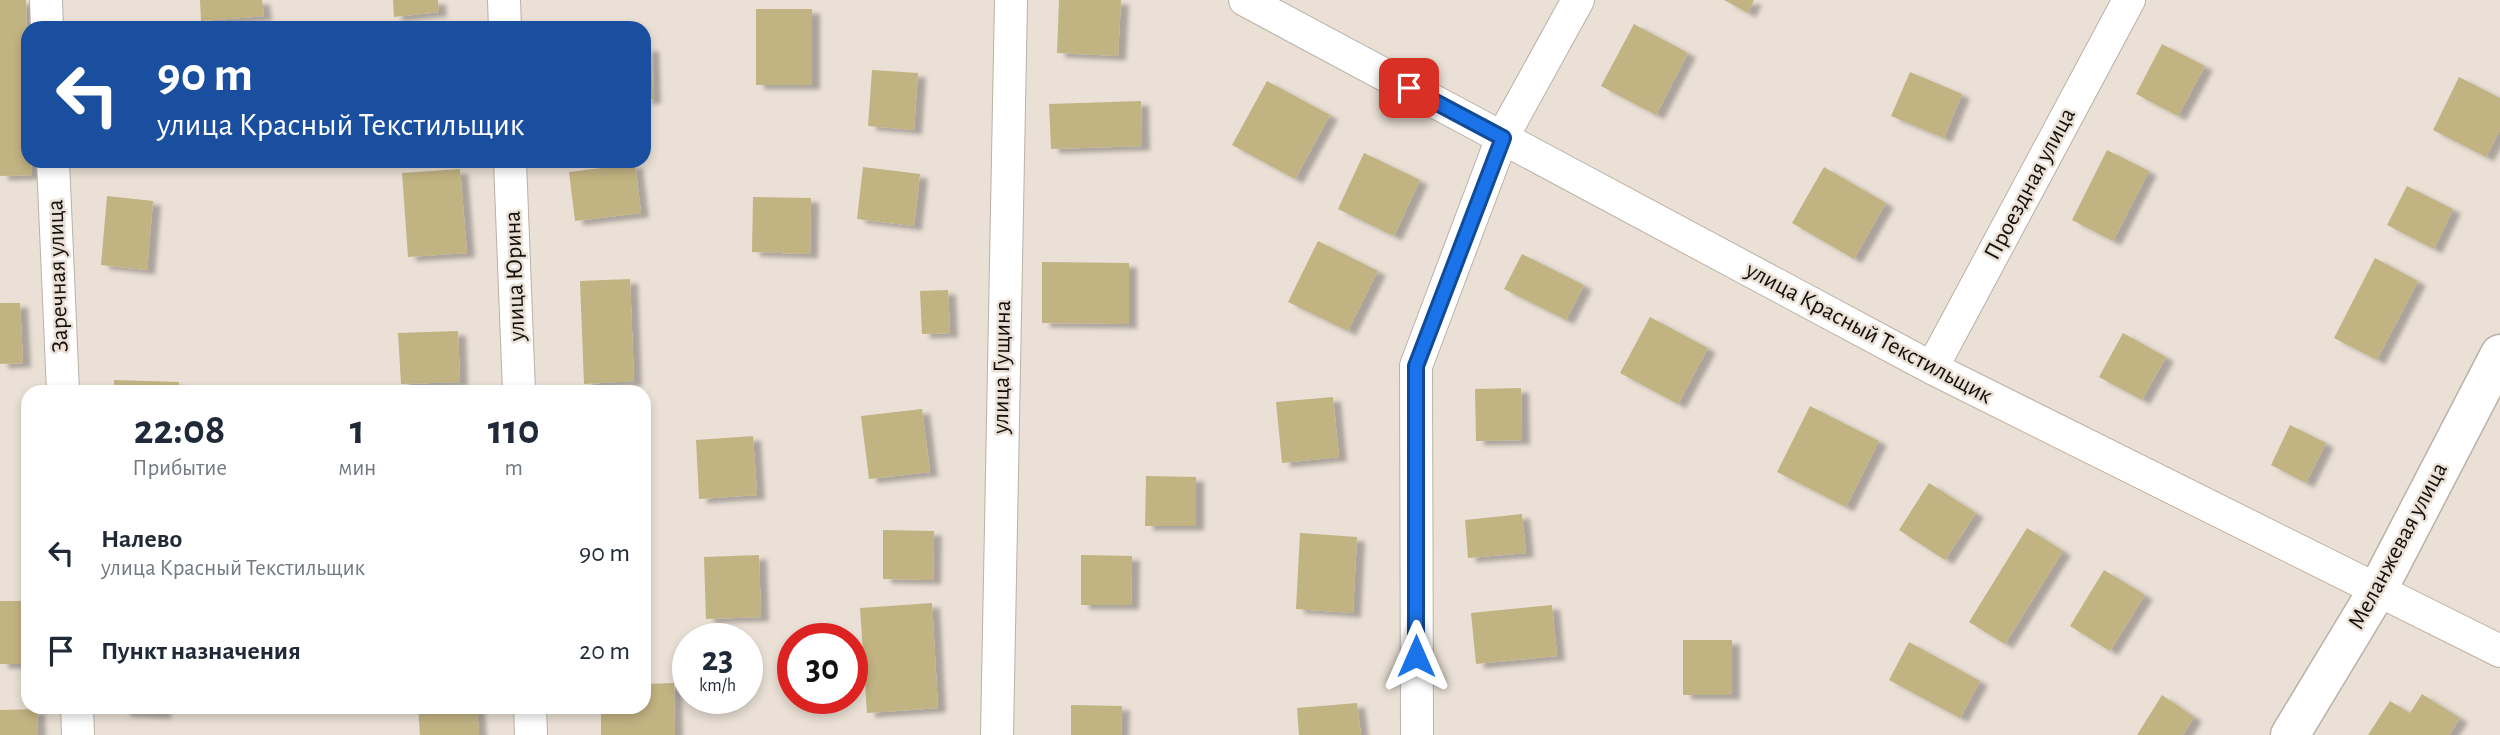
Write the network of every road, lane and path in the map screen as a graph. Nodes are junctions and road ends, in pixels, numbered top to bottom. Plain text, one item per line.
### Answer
1 (46, 0) edge
2 (505, 0) edge
3 (1011, 0) edge
4 (1245, 0) edge
5 (1578, 0) edge
6 (2129, 0) edge
7 (47, 21) edge
8 (506, 21) edge
9 (1503, 138) junction
10 (53, 168) edge
11 (510, 168) edge
12 (2500, 354) edge
13 (1932, 368) junction
14 (63, 385) edge
15 (519, 385) edge
16 (2377, 591) junction
17 (2500, 651) edge
18 (77, 714) edge
19 (530, 714) edge
20 (78, 735) edge
21 (531, 735) edge
22 (997, 735) edge
23 (1416, 735) edge
24 (2290, 735) edge

1 - 7 street
2 - 8 street
3 - 22 street, улица Гущина
4 - 9 street, улица Красный Текстильщик
5 - 9 street
6 - 13 street, Проездная улица
9 - 13 street, улица Красный Текстильщик
9 - 23 street
10 - 14 street, Заречная улица
11 - 15 street, улица Юрина
12 - 16 street, Меланжевая улица
13 - 16 street, улица Красный Текстильщик
16 - 17 street, улица Красный Текстильщик
16 - 24 street, Меланжевая улица
18 - 20 street
19 - 21 street

